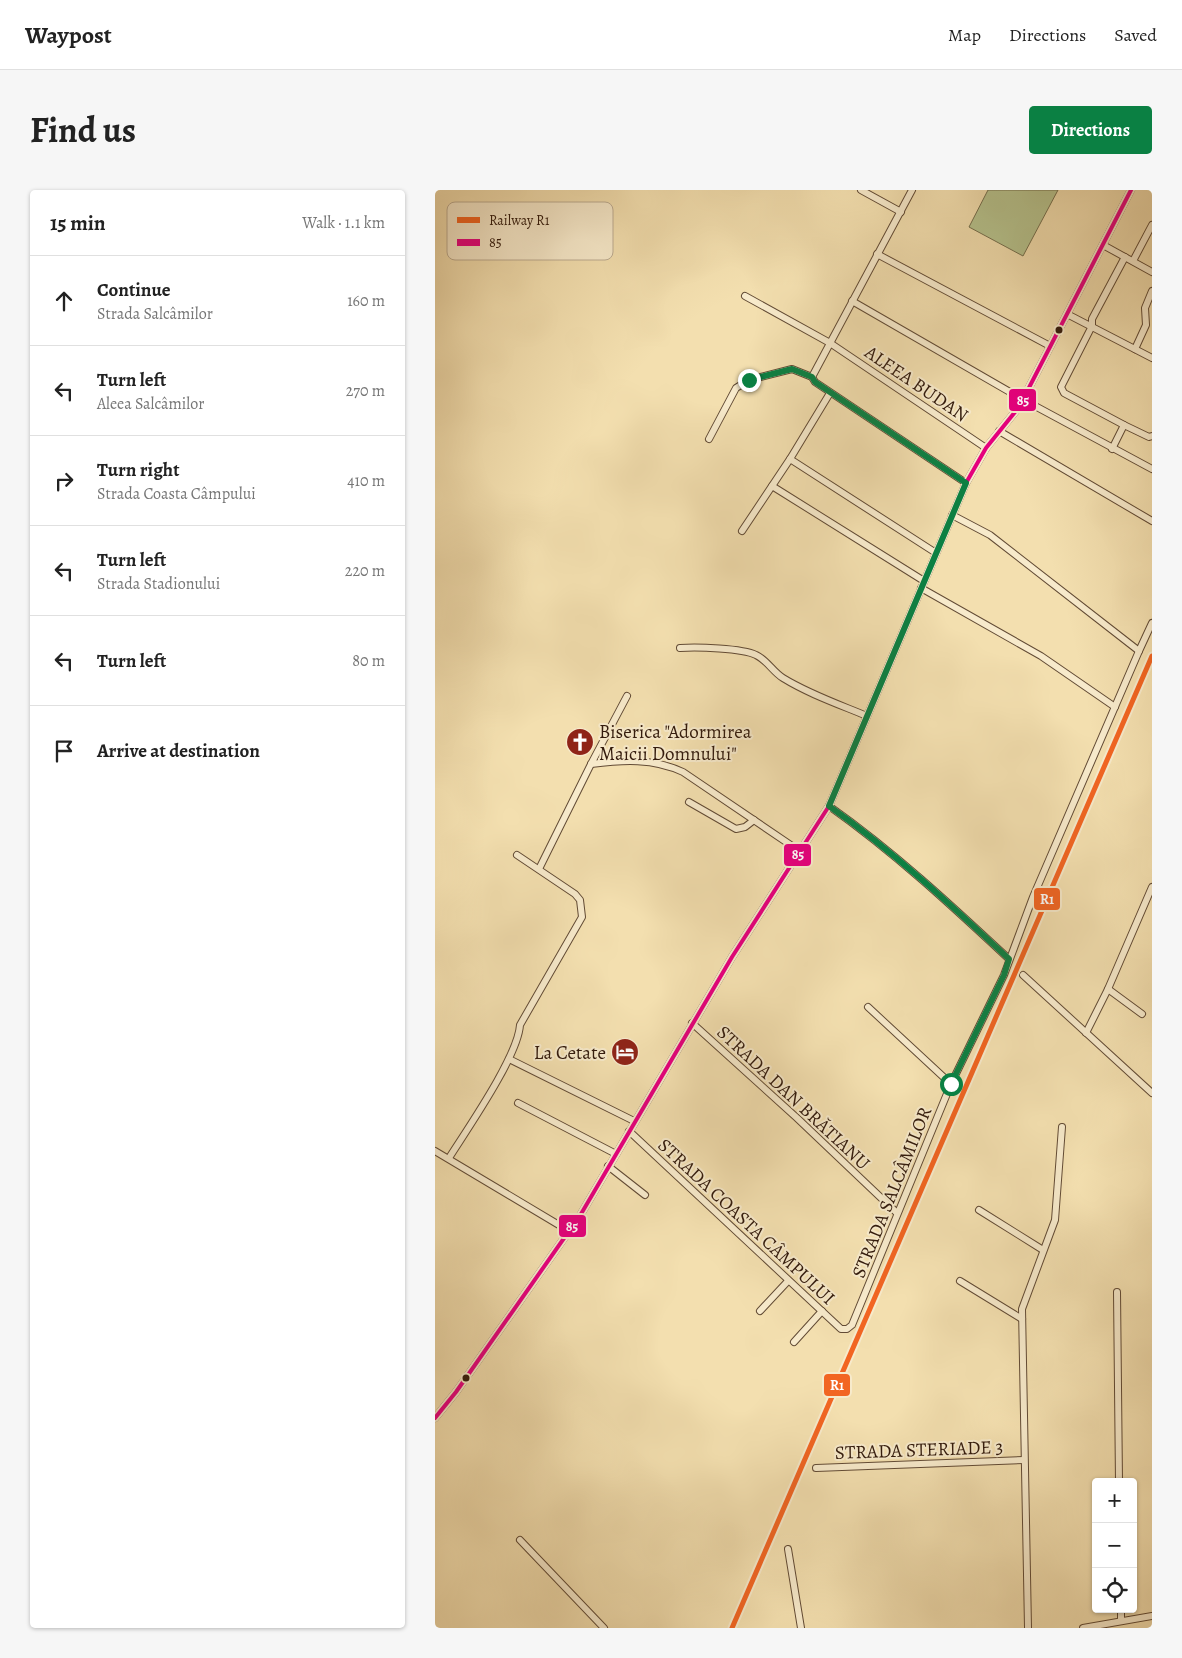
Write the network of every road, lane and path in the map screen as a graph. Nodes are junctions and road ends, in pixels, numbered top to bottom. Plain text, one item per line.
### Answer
1 (861, 190) edge
2 (913, 190) edge
3 (1131, 190) edge
4 (901, 212) junction
5 (1152, 225) edge
6 (1103, 245) junction
7 (877, 254) junction
8 (1125, 257) junction
9 (1133, 261) junction
10 (1152, 272) edge
11 (1152, 291) edge
12 (745, 296) dead end
13 (852, 300) junction
14 (1067, 314) junction
15 (1092, 326) junction
16 (830, 343) junction
17 (1050, 346) junction
18 (1135, 349) junction
19 (1152, 358) edge
20 (812, 377) junction
21 (830, 393) junction
22 (1022, 399) junction
23 (1124, 425) junction
24 (999, 431) junction
25 (1152, 436) edge
26 (709, 439) dead end
27 (986, 448) junction
28 (1112, 449) junction
29 (790, 459) junction
30 (1152, 469) edge
31 (966, 483) junction
32 (772, 486) junction
33 (952, 515) junction
34 (1152, 521) edge
35 (742, 531) dead end
36 (936, 553) junction
37 (924, 581) junction
38 (921, 588) junction
39 (1152, 623) edge
40 (680, 648) dead end
41 (1139, 651) junction
42 (627, 696) dead end
43 (1115, 707) junction
44 (867, 716) junction
45 (591, 764) junction
46 (689, 802) dead end
47 (829, 806) junction
48 (754, 820) junction
49 (801, 852) junction
50 (517, 855) dead end
51 (539, 869) junction
52 (1152, 887) edge
53 (1009, 959) junction
54 (1023, 975) dead end
55 (1108, 990) junction
56 (868, 1008) dead end
57 (1142, 1014) dead end
58 (692, 1024) junction
59 (1086, 1033) junction
60 (509, 1059) junction
61 (951, 1084) junction
62 (1152, 1093) edge
63 (518, 1103) dead end
64 (634, 1121) junction
65 (1062, 1127) dead end
66 (629, 1131) junction
67 (435, 1152) edge
68 (615, 1154) junction
69 (449, 1158) junction
70 (608, 1166) junction
71 (645, 1194) dead end
72 (979, 1210) dead end
73 (897, 1213) junction
74 (569, 1232) junction
75 (1043, 1250) junction
76 (788, 1281) junction
77 (960, 1281) dead end
78 (1117, 1292) dead end
79 (760, 1311) dead end
80 (821, 1311) junction
81 (1022, 1319) junction
82 (847, 1329) joint
83 (794, 1342) dead end
84 (435, 1418) edge
85 (1024, 1460) junction
86 (816, 1468) dead end
87 (1119, 1478) edge
88 (520, 1540) dead end
89 (788, 1549) dead end
90 (1121, 1613) edge
91 (1152, 1616) edge
92 (1121, 1621) junction
93 (604, 1628) edge
94 (801, 1628) edge
95 (1028, 1628) edge
96 (1087, 1628) edge

1 - 4 street
2 - 4 street
3 - 6 street
4 - 7 street
5 - 9 street
6 - 8 street
6 - 14 street
7 - 13 street
7 - 17 street
8 - 9 street
8 - 15 street
9 - 10 street
11 - 18 street
12 - 16 street, ALEEA BUDAN
13 - 16 street
13 - 22 street
14 - 15 street
14 - 17 street
15 - 18 street
15 - 23 street
16 - 20 street
16 - 27 street, ALEEA BUDAN
17 - 22 street
18 - 19 street
20 - 21 street
20 - 26 street
21 - 29 street
21 - 31 street
22 - 24 street
22 - 28 street
23 - 25 street
23 - 28 street
24 - 27 street
24 - 34 street
27 - 31 street
28 - 30 street
29 - 32 street
29 - 36 street
31 - 33 street
32 - 35 street
32 - 37 street
33 - 36 street
33 - 41 street
36 - 37 street
37 - 38 street
38 - 43 street
38 - 44 street
39 - 41 street, STRADA SALCÂMILOR
40 - 44 street
41 - 43 street, STRADA SALCÂMILOR
42 - 45 street
43 - 53 street, STRADA SALCÂMILOR
44 - 47 street
45 - 48 street
45 - 51 street
46 - 48 street
47 - 49 street
47 - 53 street
48 - 49 street
49 - 58 street
50 - 51 street
51 - 60 street
52 - 55 street
53 - 61 street, STRADA SALCÂMILOR
54 - 59 street
55 - 57 street
55 - 59 street
56 - 61 street
58 - 64 street
58 - 73 street, STRADA DAN BRĂTIANU
59 - 62 street
60 - 64 street
60 - 69 street
61 - 73 street, STRADA SALCÂMILOR
63 - 68 street
64 - 66 street
65 - 75 street, STRADA STERIADE 3
66 - 68 street
66 - 76 street, STRADA COASTA CÂMPULUI
67 - 69 street
68 - 70 street
69 - 74 street
70 - 71 street
70 - 74 street
72 - 75 street
73 - 82 street, STRADA SALCÂMILOR
74 - 84 street
75 - 81 street, STRADA STERIADE 3
76 - 79 street
76 - 80 street, STRADA COASTA CÂMPULUI
77 - 81 street
78 - 87 street
80 - 82 street, STRADA COASTA CÂMPULUI
80 - 83 street
81 - 85 street, STRADA STERIADE 3
85 - 86 street, STRADA STERIADE 3
85 - 95 street, STRADA STERIADE 3
88 - 93 street
89 - 94 street
90 - 92 street
91 - 92 street
92 - 96 street

